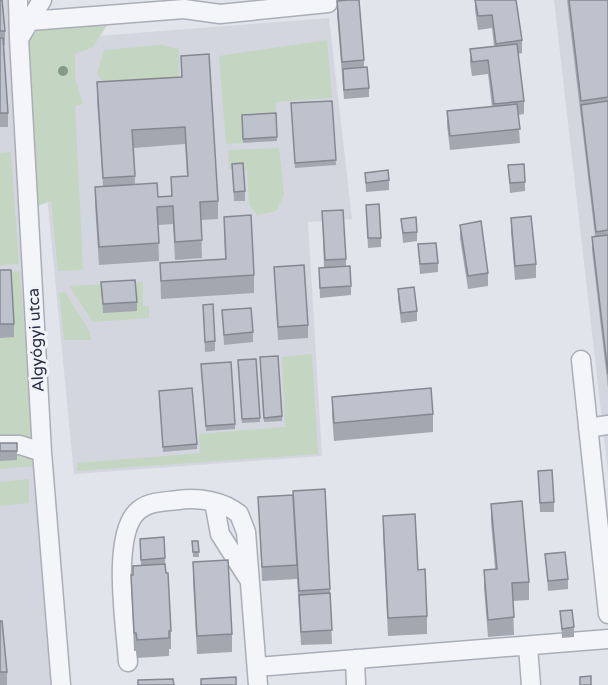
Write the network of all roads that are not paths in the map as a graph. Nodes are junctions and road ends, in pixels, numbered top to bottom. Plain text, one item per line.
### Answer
1 (18, 0) edge
2 (42, 0) edge
3 (328, 3) dead end
4 (184, 5) edge
5 (30, 21) junction
6 (19, 39) junction
7 (581, 360) dead end
8 (608, 425) edge
9 (588, 428) junction
10 (0, 445) edge
11 (42, 452) junction
12 (214, 502) junction
13 (249, 580) junction
14 (608, 614) edge
15 (608, 639) edge
16 (528, 647) junction
17 (355, 659) junction
18 (128, 662) dead end
19 (257, 666) junction
20 (62, 685) edge
21 (258, 685) edge
22 (356, 685) edge
23 (531, 685) edge

1 - 6 street, Algyógyi utca
2 - 5 street
3 - 4 street
4 - 5 street
5 - 6 street
6 - 11 street, Algyógyi utca
7 - 9 street
8 - 9 street
9 - 14 street
10 - 11 street
11 - 20 street, Algyógyi utca
12 - 13 street
12 - 13 street
12 - 18 street
13 - 19 street
15 - 16 street
16 - 17 street
16 - 23 street
17 - 19 street
17 - 22 street
19 - 21 street

